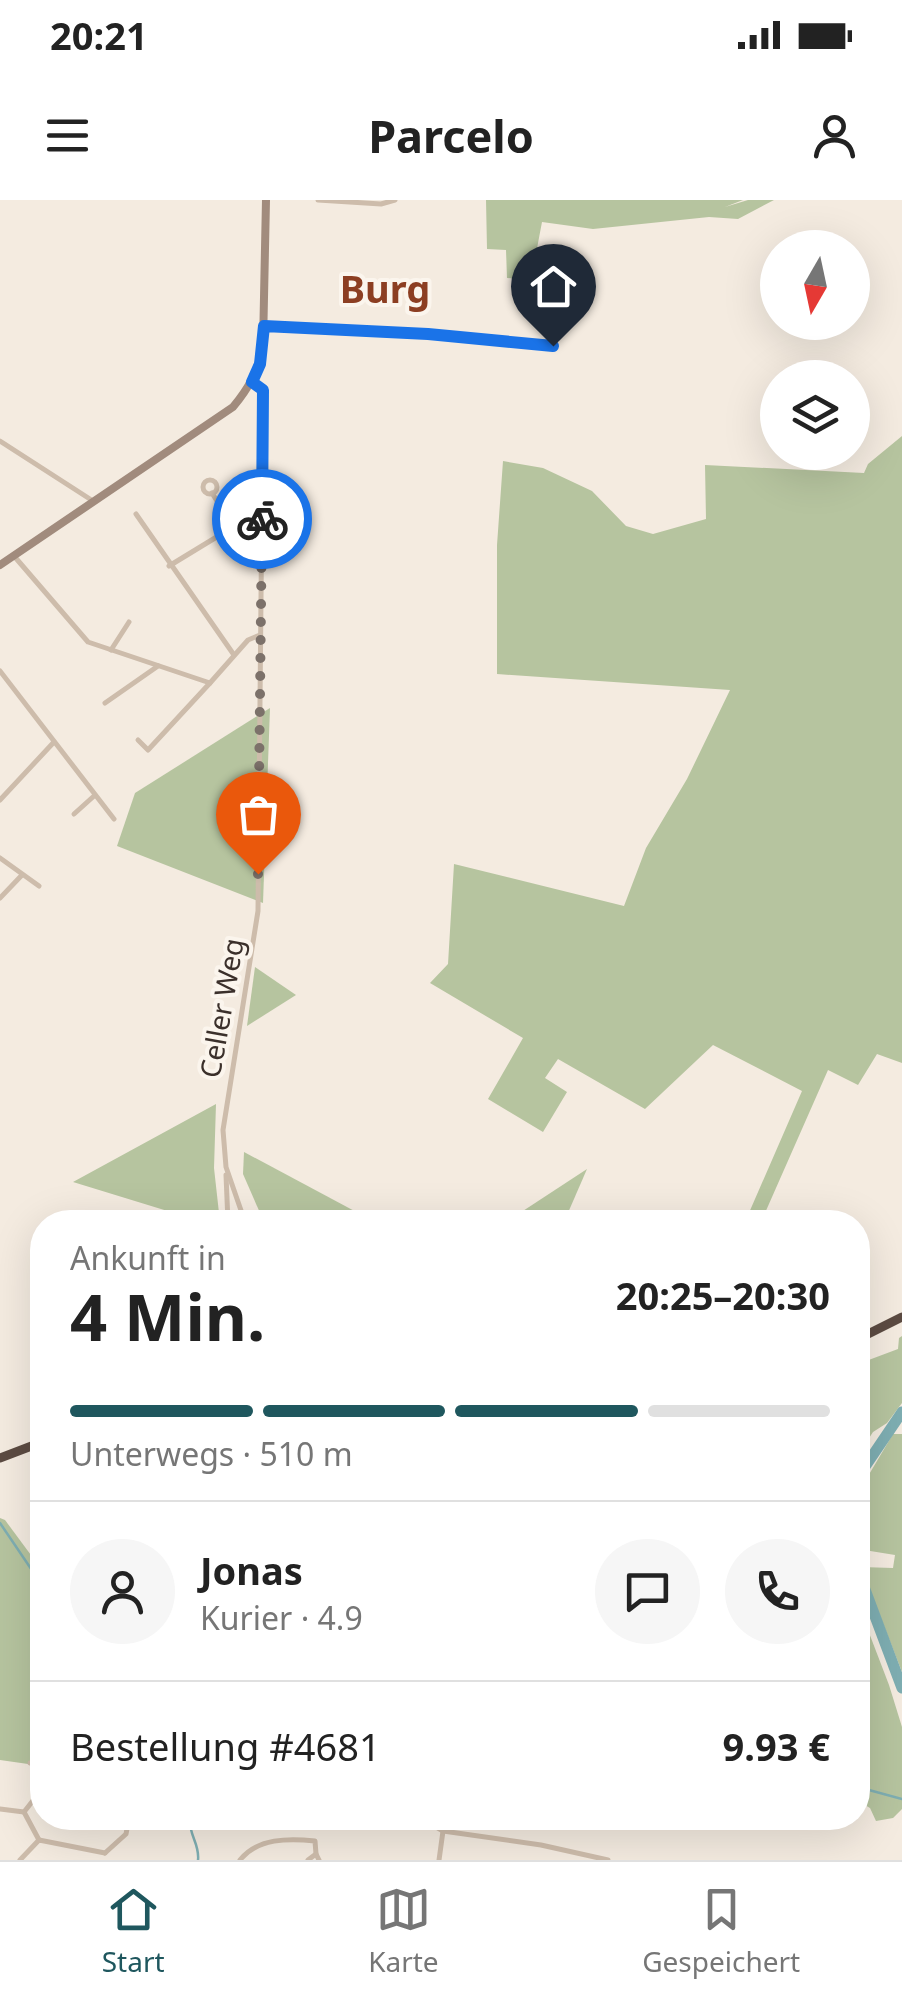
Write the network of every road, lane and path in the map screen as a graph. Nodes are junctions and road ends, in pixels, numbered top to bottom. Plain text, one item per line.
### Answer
1 (266, 200) edge
2 (318, 200) edge
3 (395, 200) edge
4 (264, 326) junction
5 (553, 346) dead end
6 (252, 382) junction
7 (0, 441) edge
8 (212, 493) dead end
9 (93, 502) junction
10 (136, 514) dead end
11 (14, 556) junction
12 (0, 566) edge
13 (170, 566) junction
14 (129, 622) dead end
15 (260, 635) junction
16 (112, 650) junction
17 (234, 655) junction
18 (158, 666) junction
19 (0, 670) edge
20 (210, 682) junction
21 (105, 703) dead end
22 (138, 740) dead end
23 (54, 742) junction
24 (95, 796) junction
25 (0, 800) edge
26 (74, 814) dead end
27 (114, 820) dead end
28 (0, 858) edge
29 (23, 874) junction
30 (39, 886) dead end
31 (0, 898) edge
32 (226, 1167) junction
33 (228, 1210) edge
34 (242, 1210) edge
35 (902, 1317) edge
36 (870, 1333) edge
37 (30, 1447) edge
38 (0, 1458) edge
39 (30, 1804) edge
40 (0, 1809) edge
41 (24, 1812) junction
42 (30, 1823) edge
43 (34, 1830) edge
44 (127, 1830) edge
45 (443, 1831) joint
46 (39, 1840) junction
47 (570, 1850) junction
48 (108, 1857) edge
49 (318, 1857) edge
50 (20, 1860) edge
51 (240, 1860) edge
52 (308, 1860) edge
53 (438, 1860) edge
54 (568, 1860) edge
55 (608, 1860) edge

1 - 4 street
2 - 3 street
4 - 5 street
4 - 6 street
6 - 9 street
6 - 15 street, Celler Weg
7 - 9 street
8 - 13 street
9 - 11 street
10 - 13 street
11 - 12 street
11 - 16 street
13 - 17 street
14 - 16 street
15 - 17 street
15 - 32 street, Celler Weg
16 - 18 street
17 - 20 street
18 - 20 street
18 - 21 street
19 - 23 street
20 - 22 street
23 - 24 street
23 - 25 street
24 - 26 street
24 - 27 street
28 - 29 street
29 - 30 street
29 - 31 street
32 - 33 street, Celler Weg
32 - 34 street, Celler Weg
35 - 36 highway
37 - 38 highway
39 - 41 street
40 - 41 street
41 - 42 street
43 - 46 street
44 - 48 street
45 - 47 street
45 - 53 street
46 - 48 street
46 - 50 street
47 - 54 street
47 - 55 street
49 - 51 street
49 - 52 street

